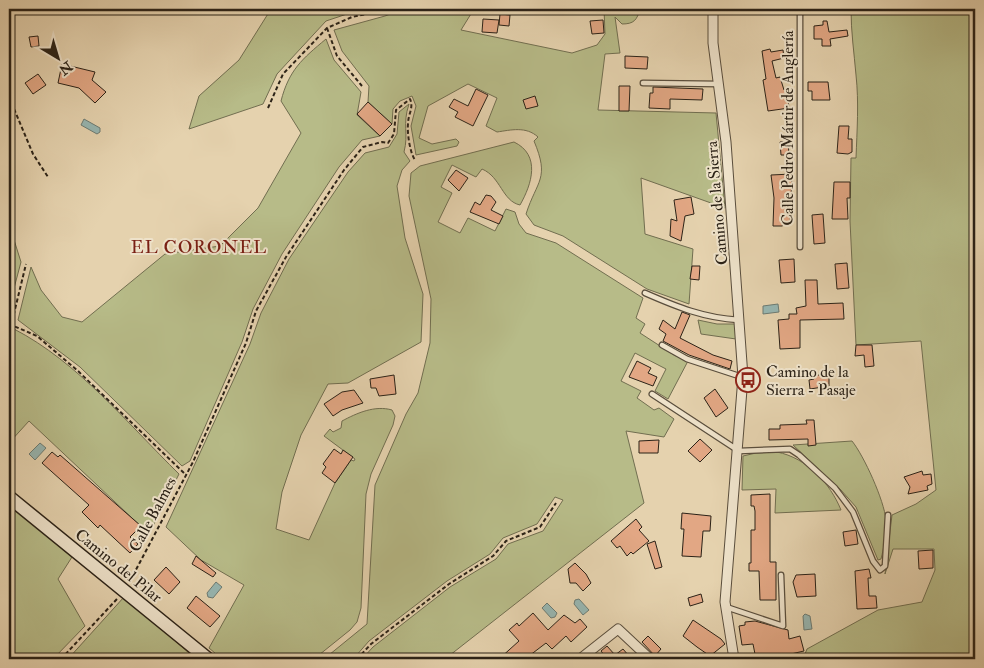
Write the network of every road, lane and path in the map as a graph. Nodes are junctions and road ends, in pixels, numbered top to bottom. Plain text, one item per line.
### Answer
1 (392, 9) edge
2 (713, 9) edge
3 (800, 9) edge
4 (327, 28) junction
5 (643, 82) dead end
6 (718, 84) junction
7 (362, 86) dead end
8 (9, 97) edge
9 (268, 108) dead end
10 (415, 160) dead end
11 (48, 177) dead end
12 (800, 247) dead end
13 (26, 264) dead end
14 (645, 293) dead end
15 (740, 320) junction
16 (10, 325) edge
17 (9, 334) edge
18 (662, 345) dead end
19 (743, 377) junction
20 (652, 394) dead end
21 (738, 451) junction
22 (186, 475) junction
23 (9, 498) edge
24 (556, 503) dead end
25 (888, 514) dead end
26 (782, 576) dead end
27 (125, 590) junction
28 (726, 607) junction
29 (61, 659) edge
30 (208, 659) edge
31 (357, 659) edge
32 (580, 659) edge
33 (650, 659) edge
34 (734, 659) edge

1 - 4 path
2 - 6 street, Camino de la Sierra
3 - 12 lane, Calle Pedro Mártir de Anglería
4 - 7 path
4 - 9 path
5 - 6 lane
6 - 15 street, Camino de la Sierra
8 - 11 path
10 - 22 path, Calle Balmes
13 - 16 path
14 - 15 lane
15 - 19 street, Camino de la Sierra
16 - 17 path
16 - 22 path
18 - 19 lane
19 - 21 street, Camino de la Sierra
20 - 21 lane
21 - 25 lane
21 - 28 street, Camino de la Sierra
22 - 27 path, Calle Balmes
23 - 27 main road, Camino del Pilar
24 - 31 path
26 - 28 lane
27 - 29 path, Calle Balmes
27 - 30 main road, Camino del Pilar
28 - 34 street, Camino de la Sierra
32 - 33 street

